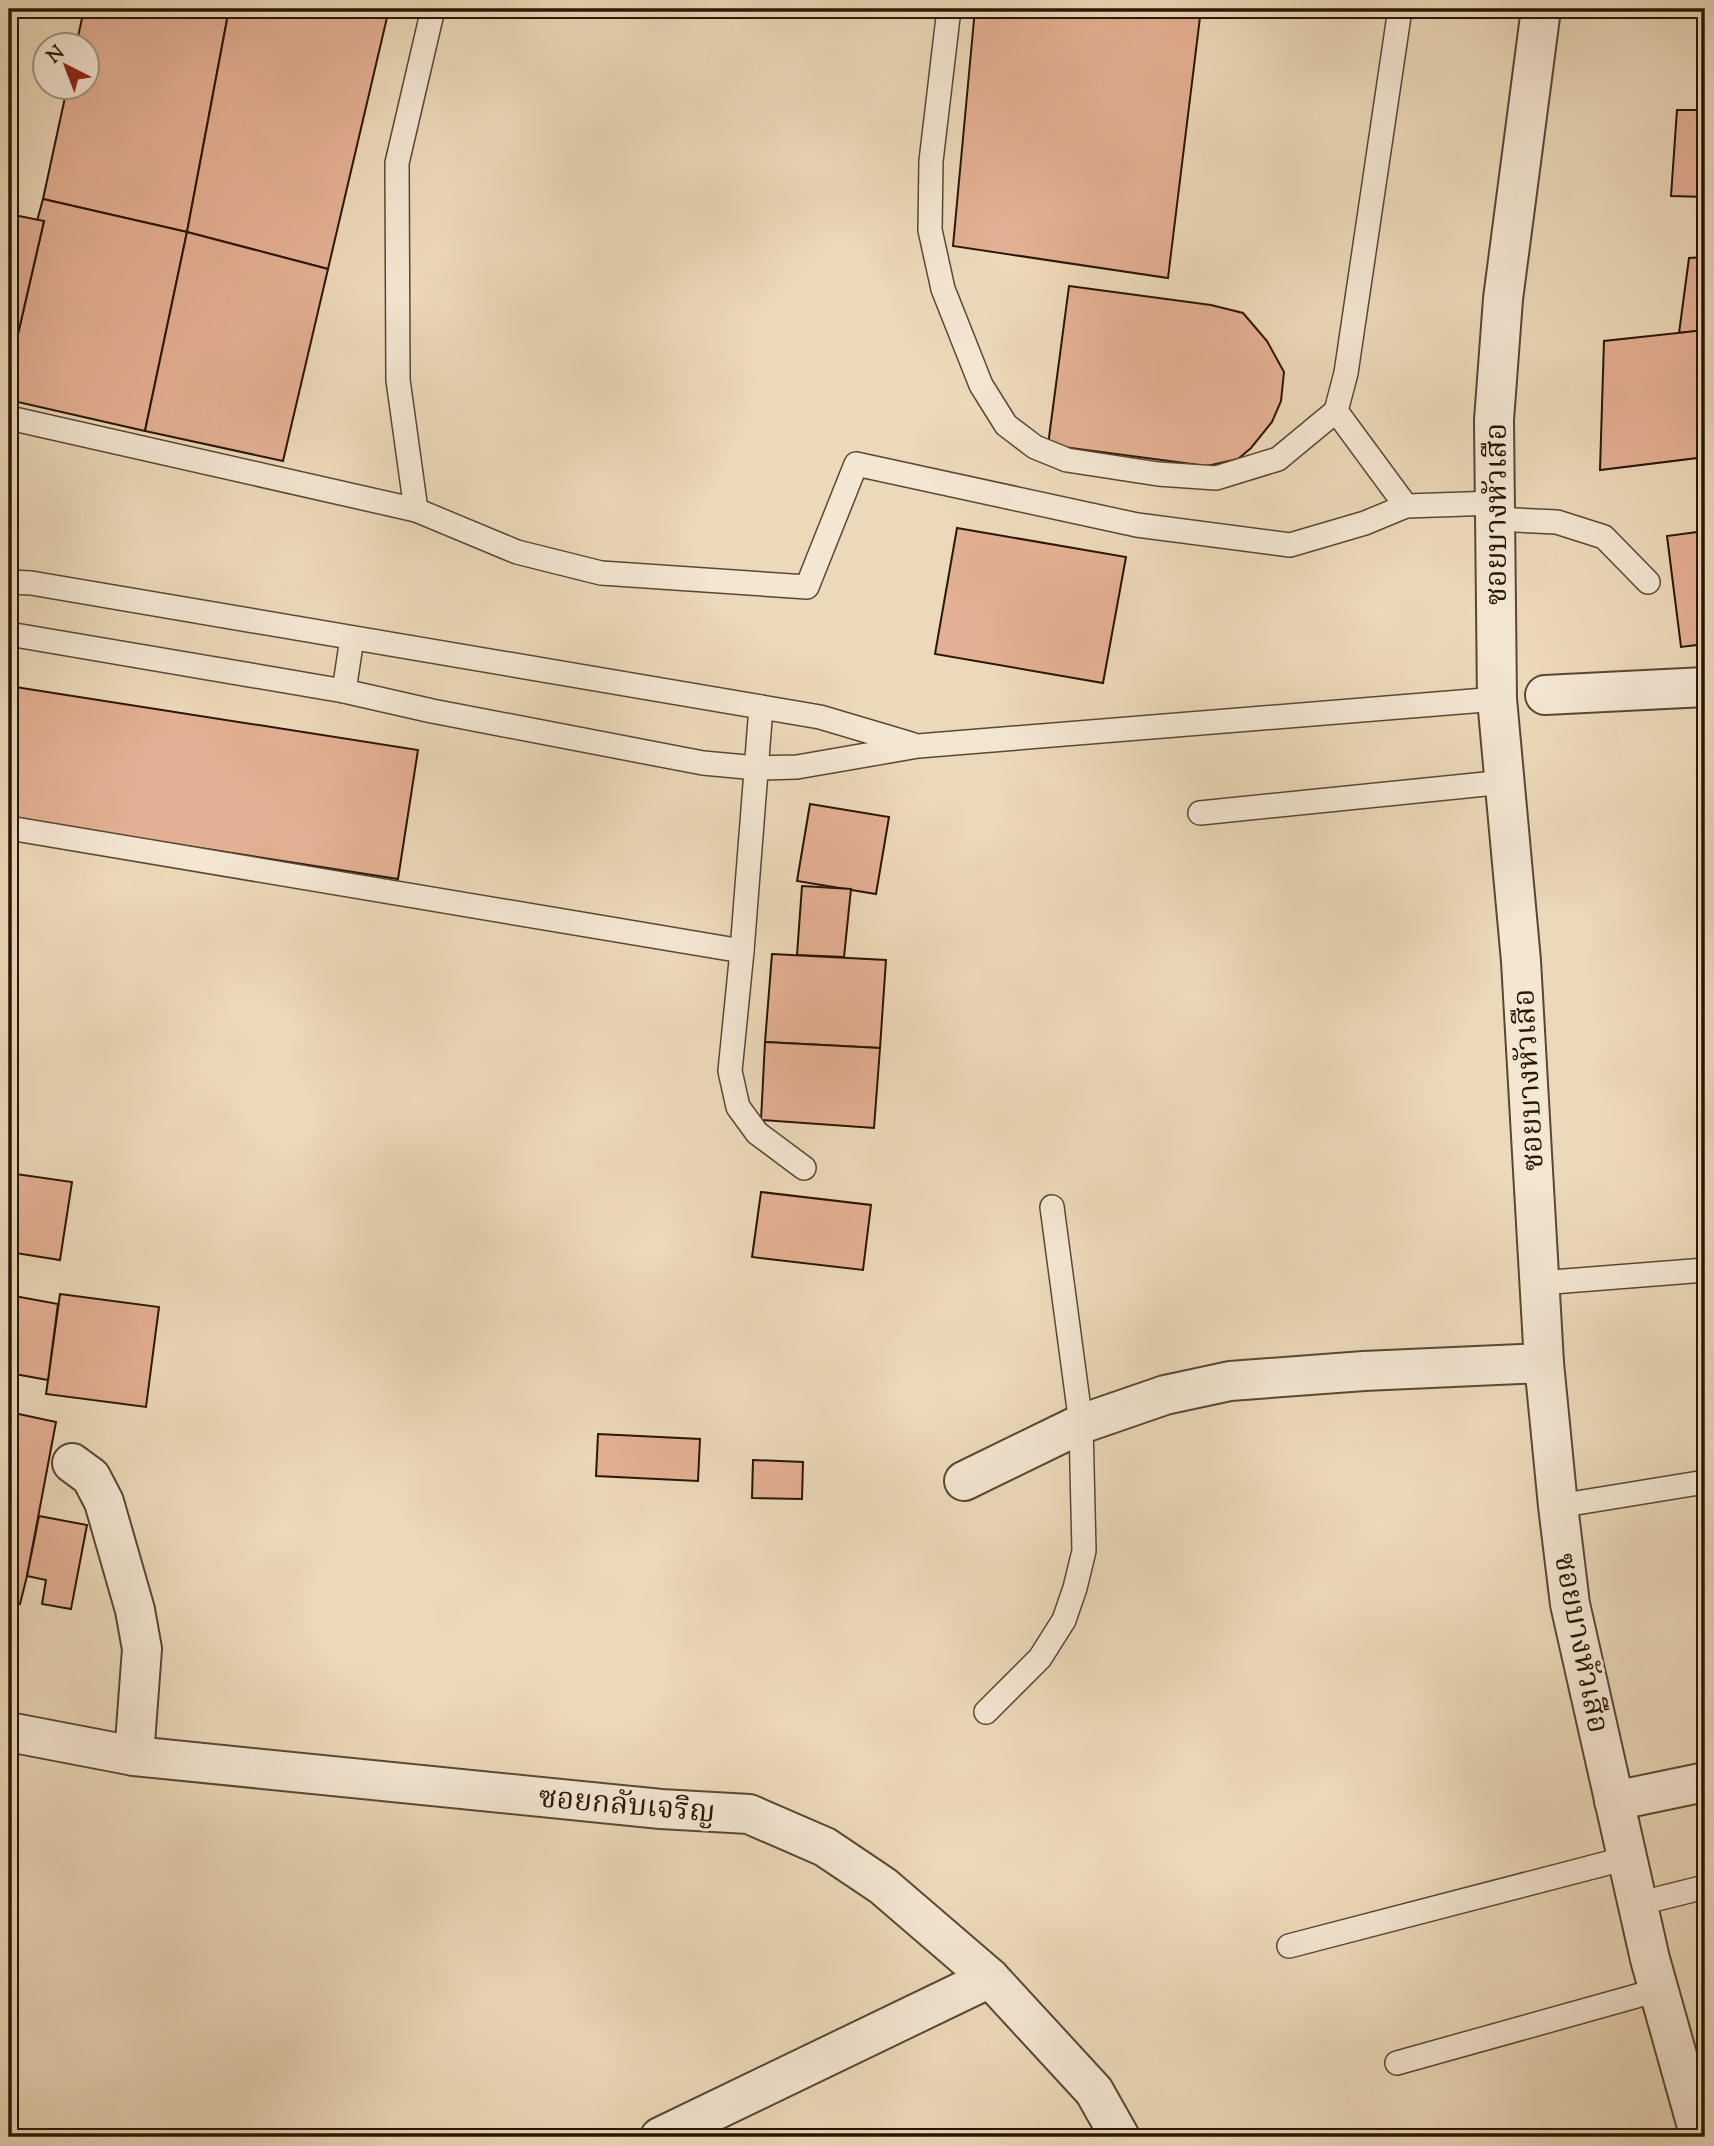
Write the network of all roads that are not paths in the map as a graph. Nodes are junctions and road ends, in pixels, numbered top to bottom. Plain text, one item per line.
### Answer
1 (433, 9) edge
2 (949, 9) edge
3 (1400, 9) edge
4 (1541, 9) edge
5 (1336, 411) junction
6 (13, 419) dead end
7 (1406, 506) junction
8 (416, 510) junction
9 (1495, 511) junction
10 (9, 582) edge
11 (1648, 582) dead end
12 (9, 634) edge
13 (352, 638) junction
14 (1705, 687) edge
15 (344, 691) junction
16 (1521, 697) junction
17 (761, 707) junction
18 (918, 746) junction
19 (757, 768) junction
20 (1505, 782) junction
21 (1200, 813) dead end
22 (9, 828) edge
23 (742, 951) junction
24 (804, 1168) dead end
25 (1052, 1207) dead end
26 (1705, 1270) edge
27 (1540, 1283) junction
28 (1544, 1363) junction
29 (1081, 1424) junction
30 (72, 1463) dead end
31 (964, 1482) dead end
32 (1705, 1482) edge
33 (1558, 1506) junction
34 (986, 1712) dead end
35 (9, 1732) edge
36 (134, 1756) junction
37 (1705, 1782) edge
38 (1614, 1801) junction
39 (1627, 1858) junction
40 (1705, 1887) edge
41 (1637, 1904) junction
42 (1289, 1946) dead end
43 (990, 1978) junction
44 (1658, 1990) junction
45 (1397, 2063) dead end
46 (660, 2137) edge
47 (1119, 2137) edge
48 (1700, 2137) edge

1 - 8 lane
2 - 5 lane
3 - 5 lane
4 - 9 street, ซอยบางหัวเสือ
5 - 7 lane
6 - 8 lane
7 - 8 lane
7 - 9 lane
9 - 11 lane
9 - 16 street, ซอยบางหัวเสือ
10 - 13 lane
12 - 15 lane
13 - 15 lane
13 - 17 lane
14 - 16 street
15 - 19 lane
16 - 18 lane
16 - 20 street, ซอยบางหัวเสือ
17 - 18 lane
17 - 19 lane
18 - 19 lane
19 - 23 lane
20 - 21 lane
20 - 27 street, ซอยบางหัวเสือ
22 - 23 lane
23 - 24 lane
25 - 29 lane
26 - 27 lane
27 - 28 street, ซอยบางหัวเสือ
28 - 29 street
28 - 33 street, ซอยบางหัวเสือ
29 - 31 street
29 - 34 lane
30 - 36 street
32 - 33 lane
33 - 38 street, ซอยบางหัวเสือ
35 - 36 street, ซอยกลับเจริญ
36 - 43 street, ซอยกลับเจริญ
37 - 38 street
38 - 39 street, ซอยบางหัวเสือ
39 - 41 street, ซอยบางหัวเสือ
39 - 42 lane
40 - 41 lane
41 - 44 street, ซอยบางหัวเสือ
43 - 46 street
43 - 47 street, ซอยกลับเจริญ
44 - 45 lane
44 - 48 street, ซอยบางหัวเสือ

